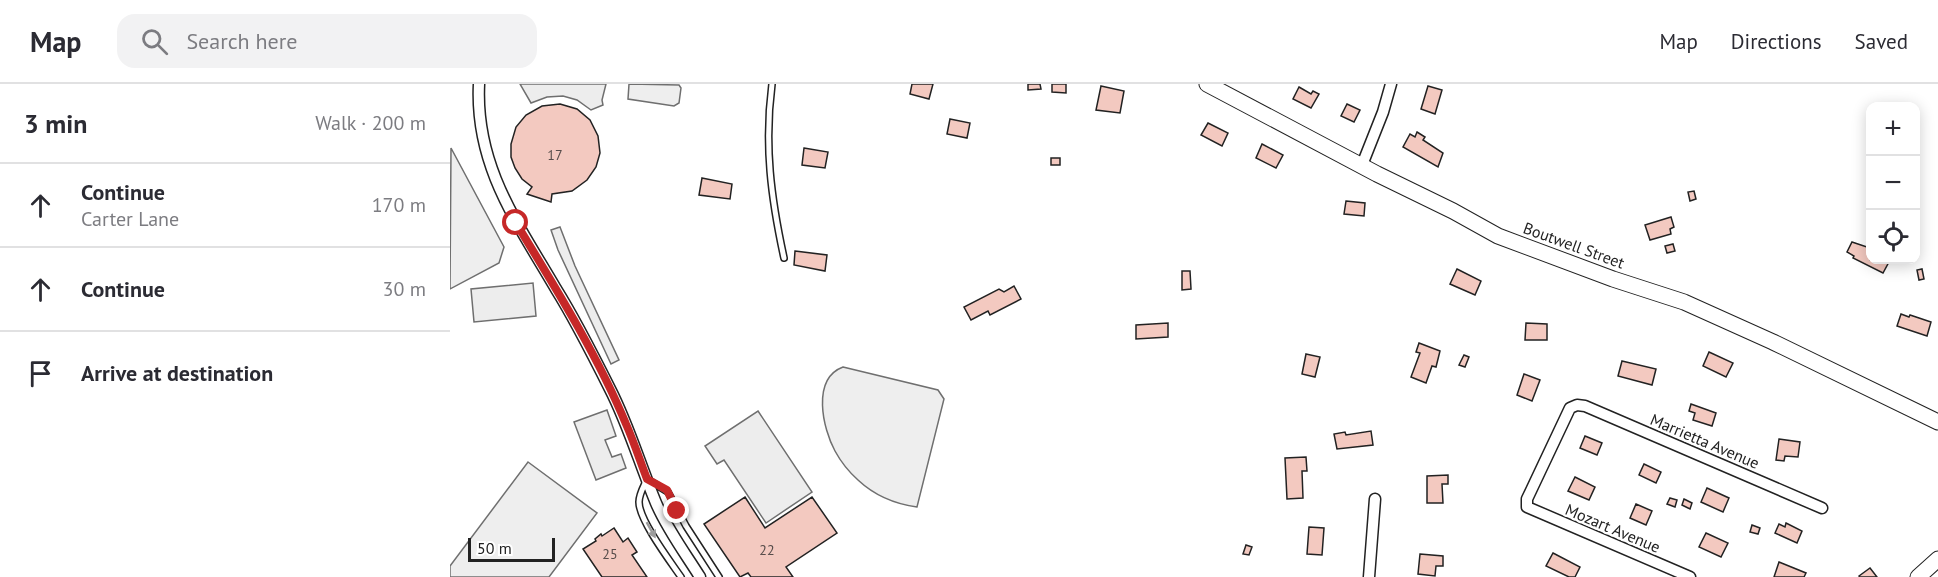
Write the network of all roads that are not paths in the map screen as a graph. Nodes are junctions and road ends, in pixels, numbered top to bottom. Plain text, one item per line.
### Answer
1 (479, 84) edge
2 (772, 84) edge
3 (1207, 84) edge
4 (1391, 84) edge
5 (1362, 165) junction
6 (784, 258) dead end
7 (1938, 422) edge
8 (647, 479) junction
9 (1375, 499) dead end
10 (1526, 506) joint
11 (1822, 508) dead end
12 (1938, 559) edge
13 (681, 577) edge
14 (700, 577) edge
15 (719, 577) edge
16 (1369, 577) edge
17 (1690, 577) edge
18 (1918, 577) edge

1 - 8 street
2 - 6 lane
3 - 5 street, Boutwell Street
4 - 5 street
5 - 7 street, Boutwell Street
8 -> 13 lane
8 - 14 street
8 - 15 lane
9 - 16 street
10 - 11 street, Marrietta Avenue
10 - 17 street, Mozart Avenue
12 - 18 street

